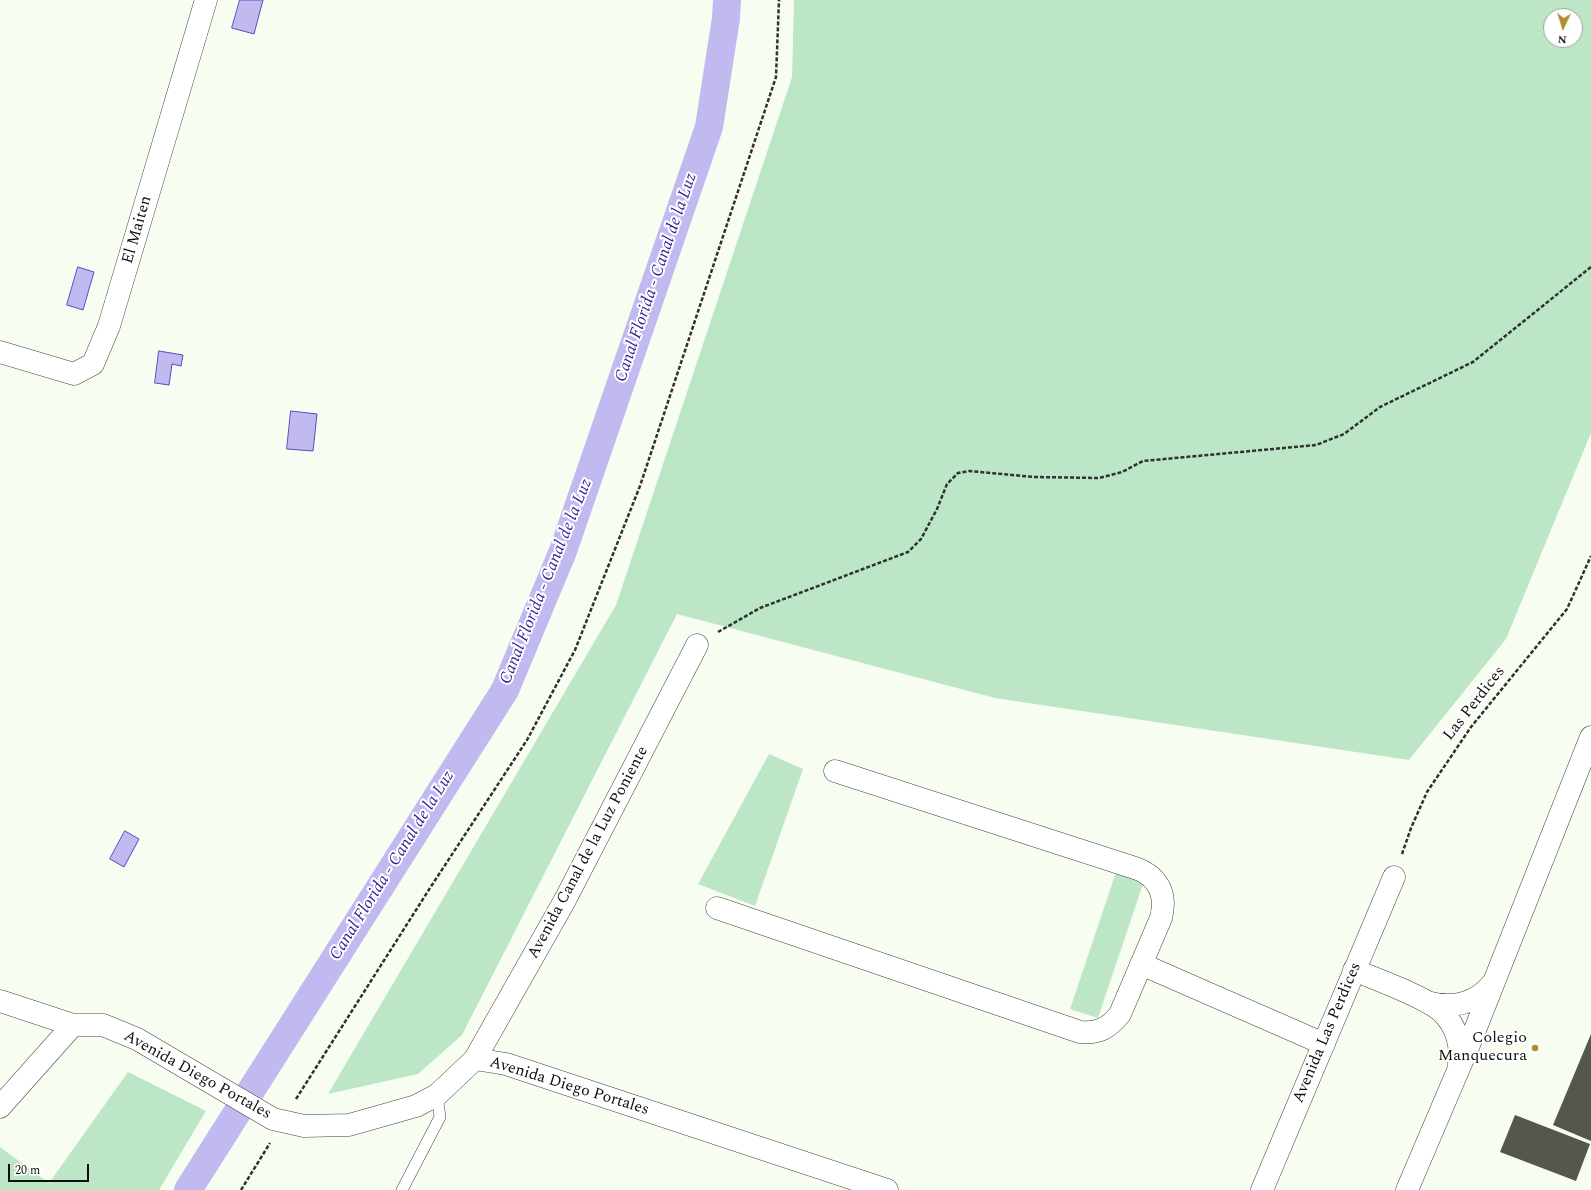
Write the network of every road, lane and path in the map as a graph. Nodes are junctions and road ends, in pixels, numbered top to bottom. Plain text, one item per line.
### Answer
1 (206, 0) edge
2 (779, 0) edge
3 (1591, 266) edge
4 (0, 352) edge
5 (1591, 556) edge
6 (697, 645) joint
7 (1591, 738) edge
8 (835, 771) dead end
9 (1394, 877) joint
10 (717, 908) dead end
11 (1141, 964) junction
12 (1354, 970) junction
13 (1495, 980) junction
14 (0, 1001) edge
15 (1426, 1002) junction
16 (73, 1025) junction
17 (1324, 1044) junction
18 (475, 1059) junction
19 (1458, 1071) junction
20 (437, 1095) junction
21 (0, 1107) edge
22 (279, 1121) junction
23 (241, 1190) edge
24 (402, 1190) edge
25 (887, 1190) edge
26 (1262, 1190) edge
27 (1407, 1190) edge

1 - 4 street, El Maiten
2 - 22 path
3 - 6 path
5 - 9 path, Las Perdices
6 - 18 street, Avenida Canal de la Luz Poniente
7 - 13 street
8 - 11 street
9 - 12 street, Avenida Las Perdices
10 - 11 street
11 - 17 street
12 - 15 street
12 - 17 street, Avenida Las Perdices
13 - 15 street
13 - 19 street
14 - 16 street, Avenida Diego Portales
15 - 19 street
16 - 21 street
16 - 22 street, Avenida Diego Portales
17 - 26 street, Avenida Las Perdices
18 - 20 street, Avenida Diego Portales
18 - 25 street, Avenida Diego Portales
19 - 27 street
20 - 22 street, Avenida Diego Portales
20 - 24 lane
22 - 23 path

